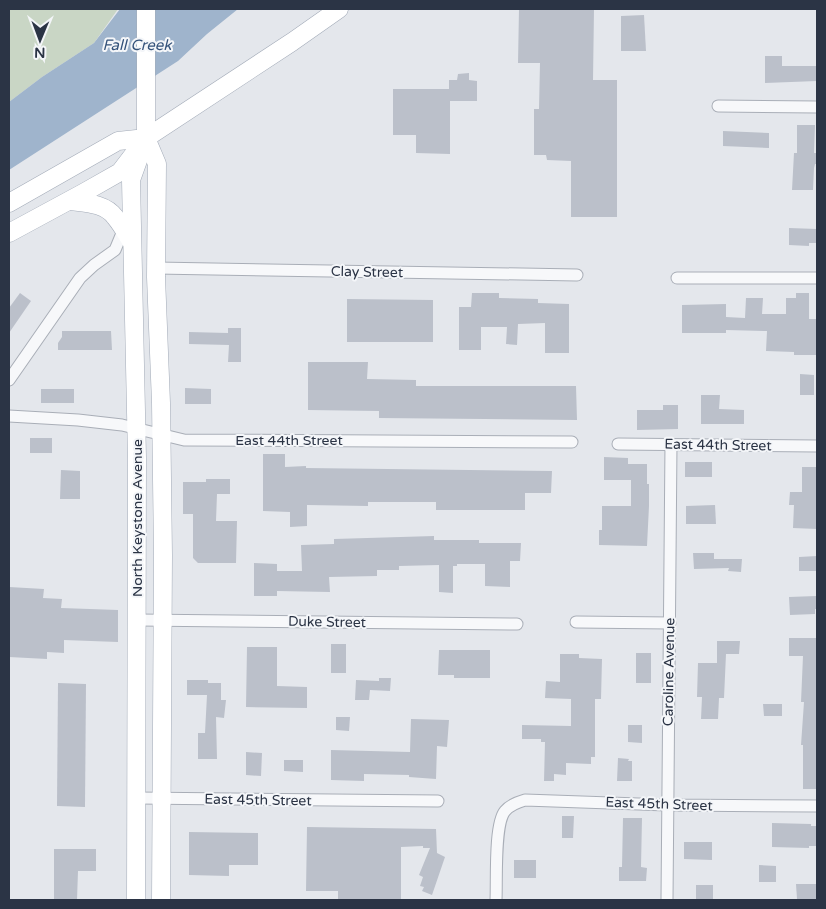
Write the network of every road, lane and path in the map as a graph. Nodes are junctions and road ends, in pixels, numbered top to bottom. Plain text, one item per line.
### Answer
1 (146, 9) edge
2 (339, 9) edge
3 (718, 106) dead end
4 (817, 107) edge
5 (146, 138) junction
6 (70, 201) junction
7 (9, 203) edge
8 (9, 233) edge
9 (127, 235) junction
10 (156, 268) junction
11 (577, 275) dead end
12 (677, 278) dead end
13 (817, 278) edge
14 (9, 380) edge
15 (9, 416) edge
16 (136, 428) junction
17 (162, 434) junction
18 (572, 442) dead end
19 (618, 444) dead end
20 (671, 444) junction
21 (817, 446) edge
22 (138, 620) junction
23 (163, 620) junction
24 (576, 622) dead end
25 (670, 623) junction
26 (517, 624) dead end
27 (137, 798) junction
28 (162, 799) junction
29 (438, 801) dead end
30 (667, 805) junction
31 (817, 806) edge
32 (136, 900) edge
33 (161, 900) edge
34 (496, 900) edge
35 (667, 900) edge

1 - 5 main road, North Keystone Avenue
2 - 5 main road
3 - 4 street
5 - 6 main road
5 - 7 main road
5 - 9 main road, North Keystone Avenue
5 - 10 main road, North Keystone Avenue
6 - 8 main road
6 - 9 main road
9 - 14 street
9 - 16 main road, North Keystone Avenue
10 - 11 street, Clay Street
10 - 17 main road, North Keystone Avenue
12 - 13 street
15 - 16 street, East 44th Street
16 - 17 street, East 44th Street
16 - 22 main road, North Keystone Avenue
17 - 18 street, East 44th Street
17 - 23 main road, North Keystone Avenue
19 - 20 street, East 44th Street
20 - 21 street, East 44th Street
20 - 25 street, Caroline Avenue
22 - 23 street, Duke Street
22 - 27 main road, North Keystone Avenue
23 - 26 street, Duke Street
23 - 28 main road, North Keystone Avenue
24 - 25 street
25 - 30 street, Caroline Avenue
27 - 28 street, East 45th Street
27 - 32 main road, North Keystone Avenue
28 - 29 street, East 45th Street
28 - 33 main road, North Keystone Avenue
30 - 31 street, East 45th Street
30 - 34 street, East 45th Street
30 - 35 street, Caroline Avenue

